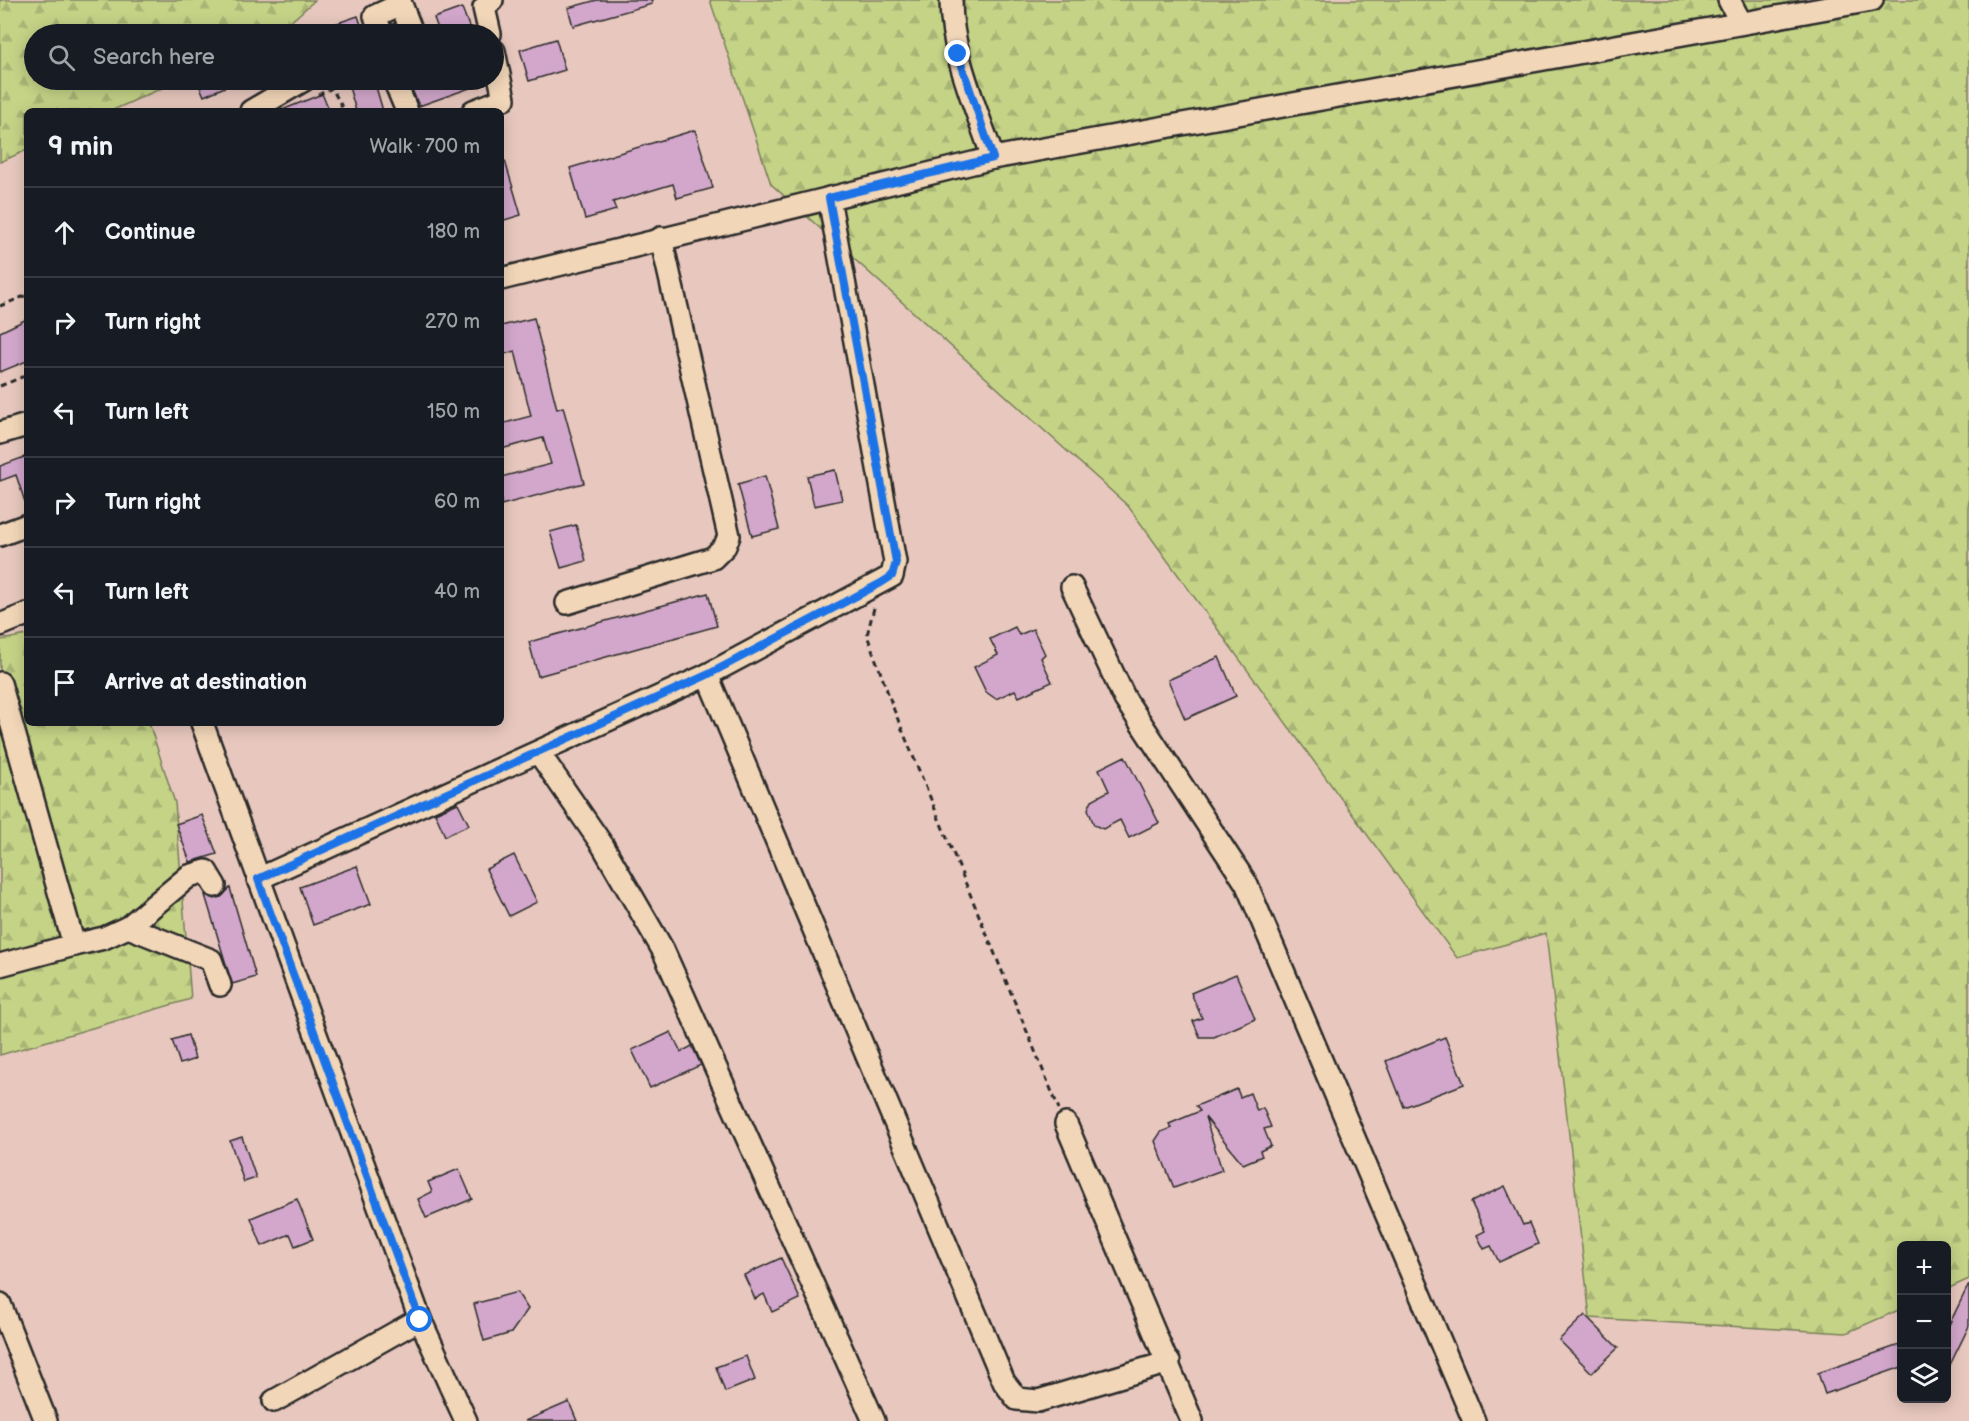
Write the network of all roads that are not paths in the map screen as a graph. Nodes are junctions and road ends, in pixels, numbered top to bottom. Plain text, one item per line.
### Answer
1 (492, 0) edge
2 (951, 0) edge
3 (1729, 0) edge
4 (1872, 0) edge
5 (1741, 23) junction
6 (378, 24) edge
7 (409, 24) edge
8 (488, 24) edge
9 (303, 90) edge
10 (398, 90) edge
11 (502, 90) edge
12 (258, 108) edge
13 (406, 108) edge
14 (481, 108) edge
15 (993, 158) junction
16 (829, 198) junction
17 (661, 238) junction
18 (504, 278) edge
19 (24, 426) edge
20 (0, 433) edge
21 (24, 526) edge
22 (0, 536) edge
23 (1072, 586) dead end
24 (567, 603) dead end
25 (24, 615) edge
26 (0, 625) edge
27 (707, 675) junction
28 (0, 683) edge
29 (202, 726) edge
30 (539, 753) junction
31 (258, 879) junction
32 (215, 886) dead end
33 (128, 927) junction
34 (74, 945) junction
35 (0, 965) edge
36 (220, 986) dead end
37 (1066, 1124) road end
38 (0, 1304) edge
39 (420, 1320) junction
40 (1169, 1362) junction
41 (274, 1401) dead end
42 (46, 1421) edge
43 (466, 1421) edge
44 (874, 1421) edge
45 (1192, 1421) edge
46 (1474, 1421) edge

1 - 8 street
2 - 15 street
3 - 5 street
4 - 5 street
5 - 15 street
6 - 7 street
9 - 12 street
10 - 13 street
11 - 14 street
15 - 16 street
16 - 17 street
16 - 27 street
17 - 18 street
17 - 24 street
19 - 20 street
21 - 22 street
23 - 46 street
25 - 26 street
27 - 30 street
27 - 40 street
28 - 34 street
29 - 31 street
30 - 31 street
30 - 44 street
31 - 39 street
32 - 33 street
33 - 34 street
33 - 36 street
34 - 35 street
37 - 40 street
38 - 42 street
39 - 41 street
39 - 43 street
40 - 45 street

